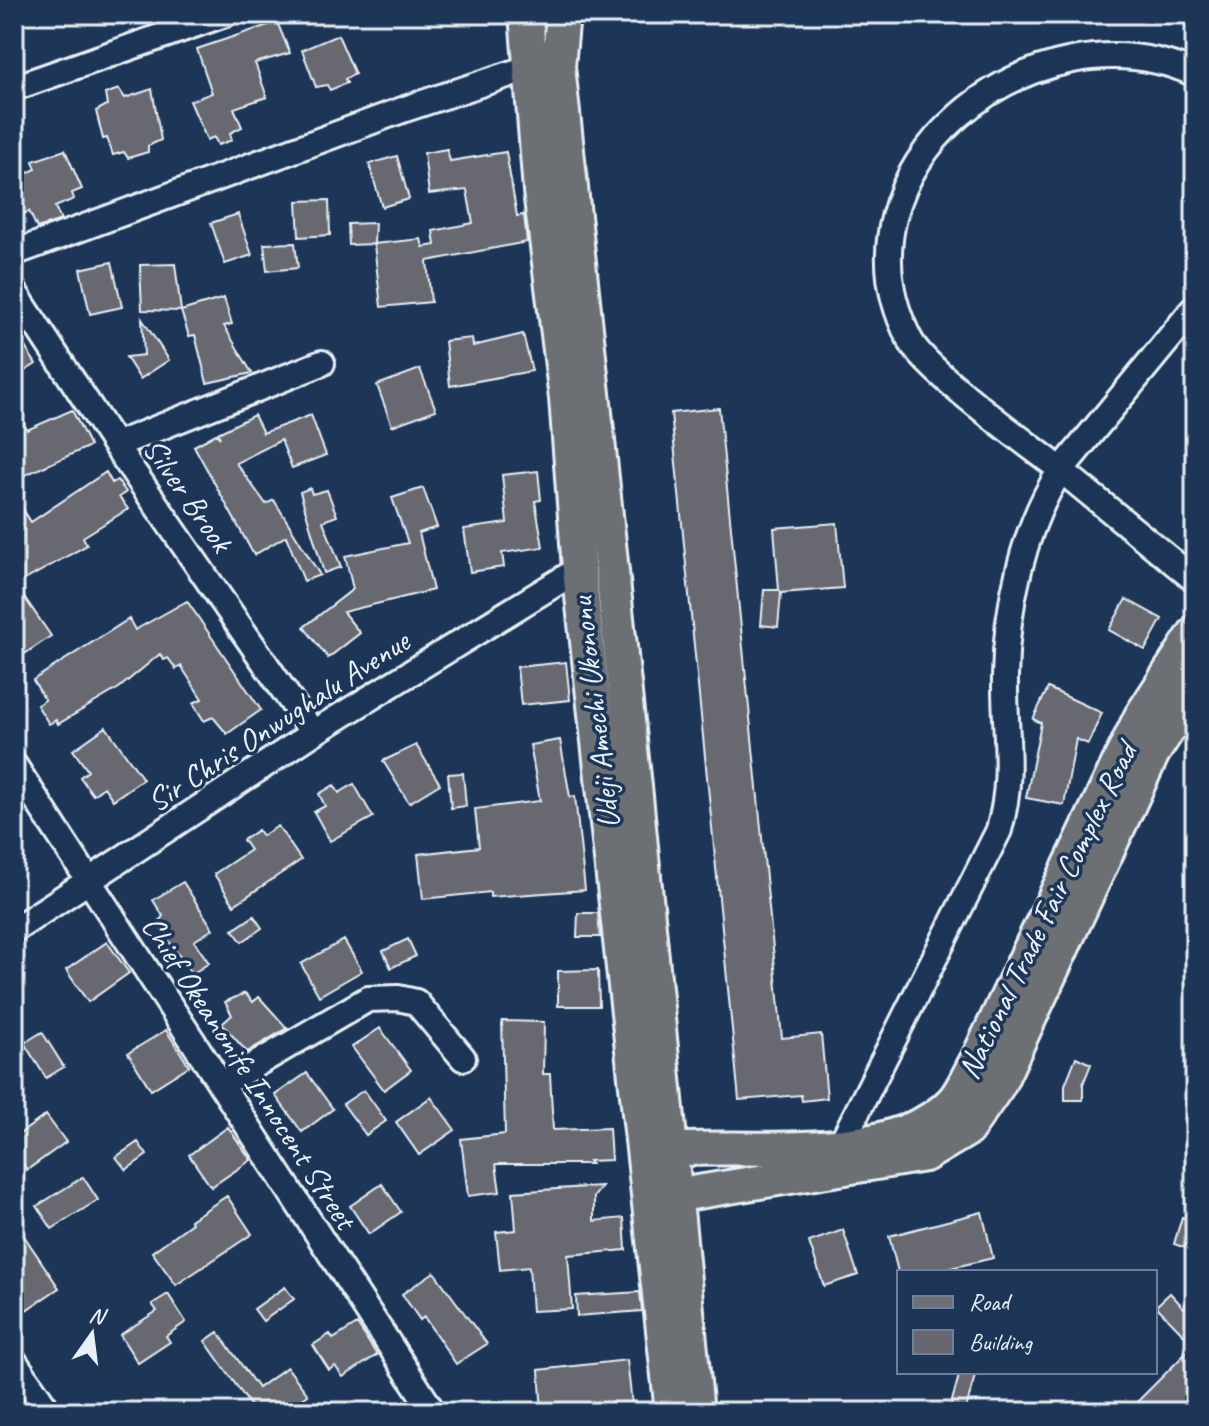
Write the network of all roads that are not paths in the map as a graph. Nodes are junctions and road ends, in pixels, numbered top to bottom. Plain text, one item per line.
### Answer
1 (225, 14) edge
2 (526, 14) edge
3 (563, 14) edge
4 (528, 68) junction
5 (1195, 74) edge
6 (14, 88) edge
7 (14, 253) edge
8 (14, 291) edge
9 (1195, 307) edge
10 (322, 363) dead end
11 (579, 397) junction
12 (115, 445) junction
13 (1061, 470) junction
14 (579, 569) junction
15 (1195, 580) edge
16 (1195, 633) edge
17 (1195, 688) edge
18 (313, 733) junction
19 (14, 765) edge
20 (87, 883) junction
21 (14, 930) edge
22 (463, 1058) dead end
23 (222, 1084) junction
24 (840, 1146) junction
25 (656, 1150) junction
26 (662, 1199) junction
27 (14, 1361) edge
28 (49, 1412) edge
29 (433, 1412) edge
30 (672, 1412) edge
31 (697, 1412) edge

1 - 6 street
2 - 4 main road, Udeji Amechi Ukononu
3 - 11 main road, Udeji Amechi Ukononu
4 - 7 street
4 - 11 main road, Udeji Amechi Ukononu
5 - 13 street
8 - 12 street, Silver Brook
9 - 13 street
10 - 12 street
11 - 14 main road, Udeji Amechi Ukononu
11 - 25 main road, Udeji Amechi Ukononu
12 - 18 street, Silver Brook
13 - 15 street
13 - 24 street
14 - 18 street, Sir Chris Onwughalu Avenue
14 - 25 main road, Udeji Amechi Ukononu
16 - 24 main road, National Trade Fair Complex Road
17 - 26 main road, National Trade Fair Complex Road
18 - 20 street, Sir Chris Onwughalu Avenue
19 - 20 street, Chief Okeanonife Innocent Street
20 - 21 street, Sir Chris Onwughalu Avenue
20 - 23 street, Chief Okeanonife Innocent Street
22 - 23 street
23 - 29 street, Chief Okeanonife Innocent Street
24 - 25 main road, National Trade Fair Complex Road
25 - 26 main road, Udeji Amechi Ukononu
26 - 30 main road, Udeji Amechi Ukononu
26 - 31 main road
27 - 28 street

